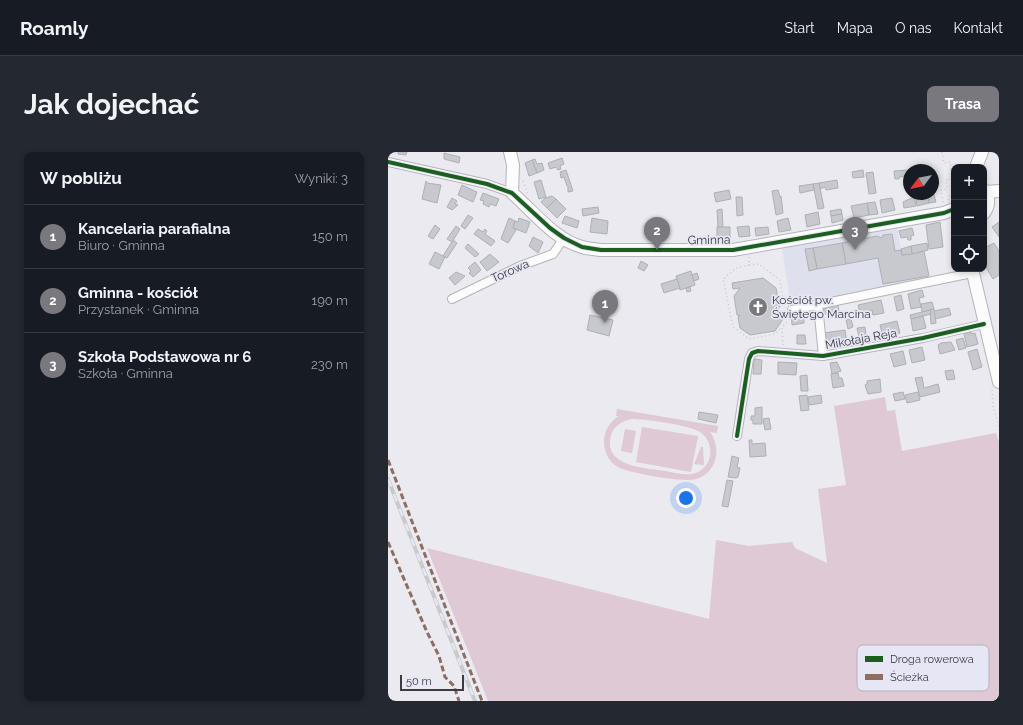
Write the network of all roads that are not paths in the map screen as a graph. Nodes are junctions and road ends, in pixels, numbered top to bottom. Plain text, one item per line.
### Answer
1 (510, 152) edge
2 (983, 152) edge
3 (388, 162) edge
4 (983, 164) edge
5 (987, 189) edge
6 (999, 191) edge
7 (512, 193) junction
8 (999, 200) edge
9 (987, 209) edge
10 (951, 210) edge
11 (564, 238) junction
12 (967, 272) edge
13 (972, 272) edge
14 (452, 299) dead end
15 (818, 305) junction
16 (792, 310) dead end
17 (984, 324) junction
18 (823, 356) junction
19 (999, 382) edge
20 (737, 436) dead end

1 - 7 street
2 - 4 street
3 - 7 street, Gminna
5 - 6 street
7 - 11 street, Gminna
8 - 9 street
10 - 11 street, Gminna
11 - 14 street, Torowa
12 - 15 street
13 - 17 street
15 - 16 street
15 - 18 street
17 - 18 street, Mikołaja Reja
17 - 19 street
18 - 20 street, Mikołaja Reja

